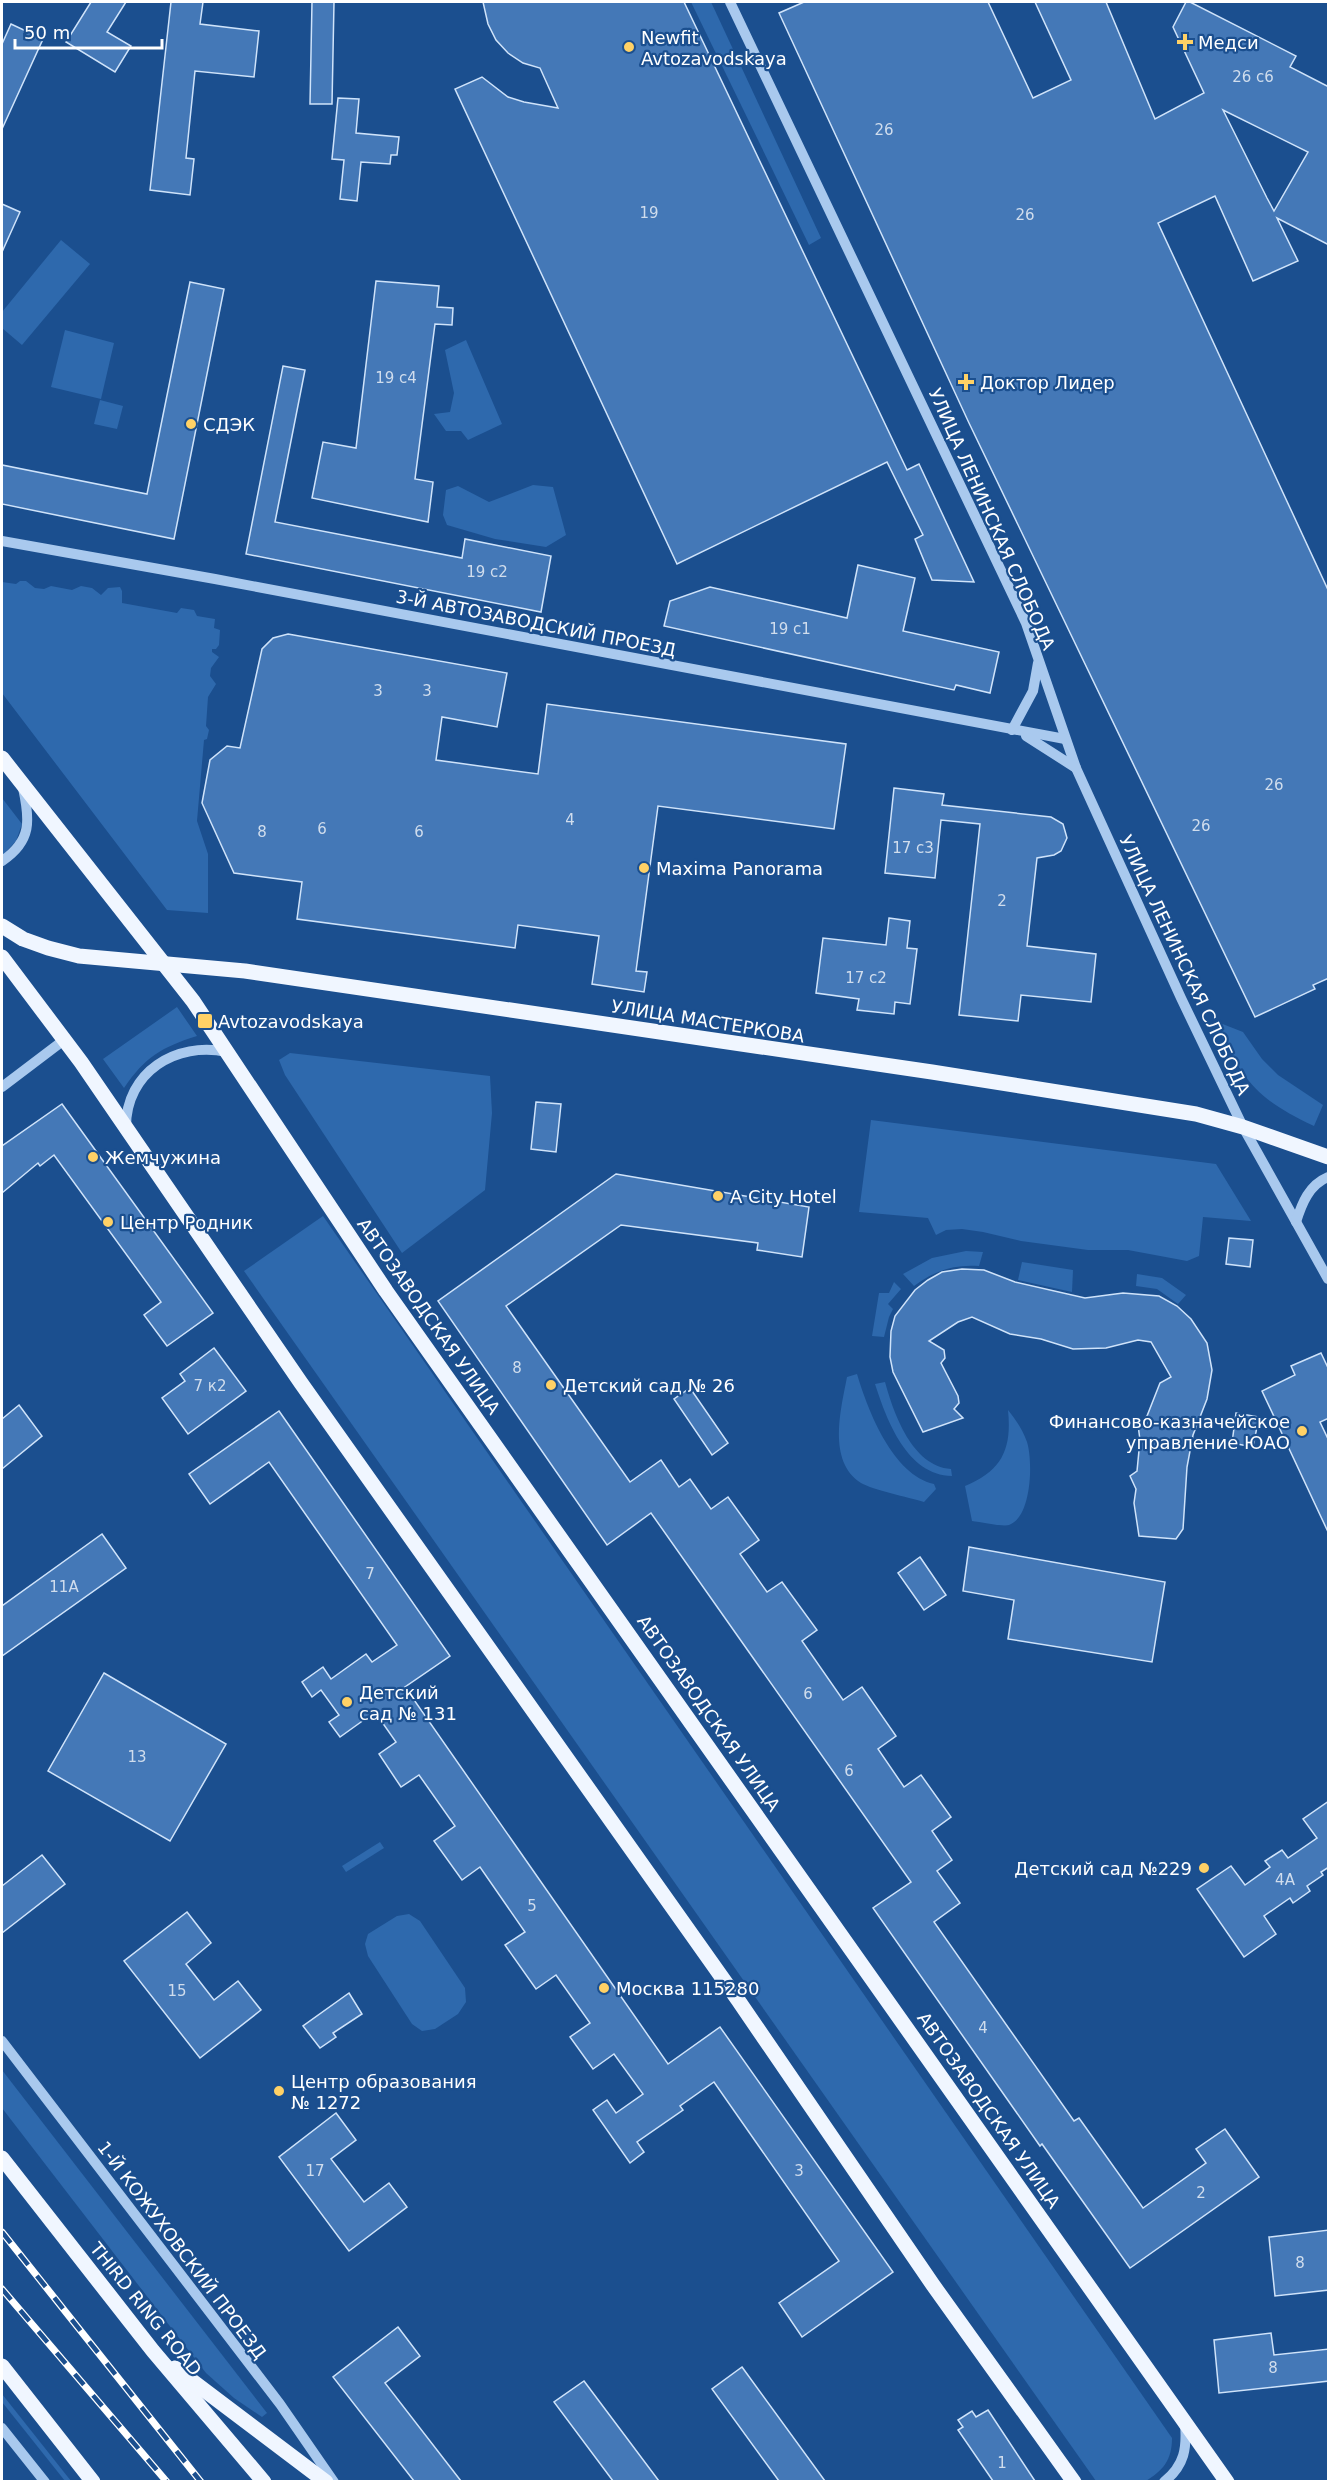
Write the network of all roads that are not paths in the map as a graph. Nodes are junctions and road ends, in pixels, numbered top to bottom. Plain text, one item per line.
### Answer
1 (730, 2) edge
2 (2, 541) edge
3 (1037, 654) junction
4 (1012, 730) junction
5 (1065, 740) junction
6 (2, 758) edge
7 (1076, 768) junction
8 (22, 784) junction
9 (2, 861) edge
10 (2, 926) edge
11 (2, 957) edge
12 (164, 963) junction
13 (64, 1040) junction
14 (227, 1052) junction
15 (2, 1087) edge
16 (126, 1127) junction
17 (1243, 1127) junction
18 (1329, 1157) edge
19 (1329, 1177) edge
20 (1296, 1222) junction
21 (1329, 1279) edge
22 (2, 2041) edge
23 (2, 2158) edge
24 (153, 2351) junction
25 (2, 2366) edge
26 (1185, 2420) junction
27 (2, 2428) edge
28 (41, 2479) edge
29 (93, 2481) edge
30 (264, 2481) edge
31 (326, 2481) edge
32 (333, 2481) edge
33 (1074, 2481) edge
34 (1164, 2481) edge
35 (1227, 2481) edge

1 - 3 street, УЛИЦА ЛЕНИНСКАЯ СЛОБОДА
2 - 4 street, 3-Й АВТОЗАВОДСКИЙ ПРОЕЗД
3 - 4 street
3 - 5 street, УЛИЦА ЛЕНИНСКАЯ СЛОБОДА
4 - 5 street, 3-Й АВТОЗАВОДСКИЙ ПРОЕЗД
4 - 7 street
5 - 7 street, УЛИЦА ЛЕНИНСКАЯ СЛОБОДА
6 - 8 main road, АВТОЗАВОДСКАЯ УЛИЦА
7 - 17 street, УЛИЦА ЛЕНИНСКАЯ СЛОБОДА
8 - 9 street
8 - 12 main road, АВТОЗАВОДСКАЯ УЛИЦА
10 - 12 main road, УЛИЦА МАСТЕРКОВА
11 - 13 main road
12 - 14 main road, АВТОЗАВОДСКАЯ УЛИЦА
12 - 17 main road, УЛИЦА МАСТЕРКОВА
13 - 15 street
13 - 16 main road
14 - 16 street
14 - 26 main road, АВТОЗАВОДСКАЯ УЛИЦА
16 - 33 main road
17 - 18 main road, УЛИЦА МАСТЕРКОВА
17 - 20 street, УЛИЦА ЛЕНИНСКАЯ СЛОБОДА
19 - 20 street
20 - 21 street, УЛИЦА ЛЕНИНСКАЯ СЛОБОДА
22 - 32 street, 1-Й КОЖУХОВСКИЙ ПРОЕЗД
23 - 24 main road, THIRD RING ROAD
24 - 30 main road, THIRD RING ROAD
24 - 31 main road
25 - 29 main road
26 - 34 street
26 - 35 main road, АВТОЗАВОДСКАЯ УЛИЦА
27 - 28 street

